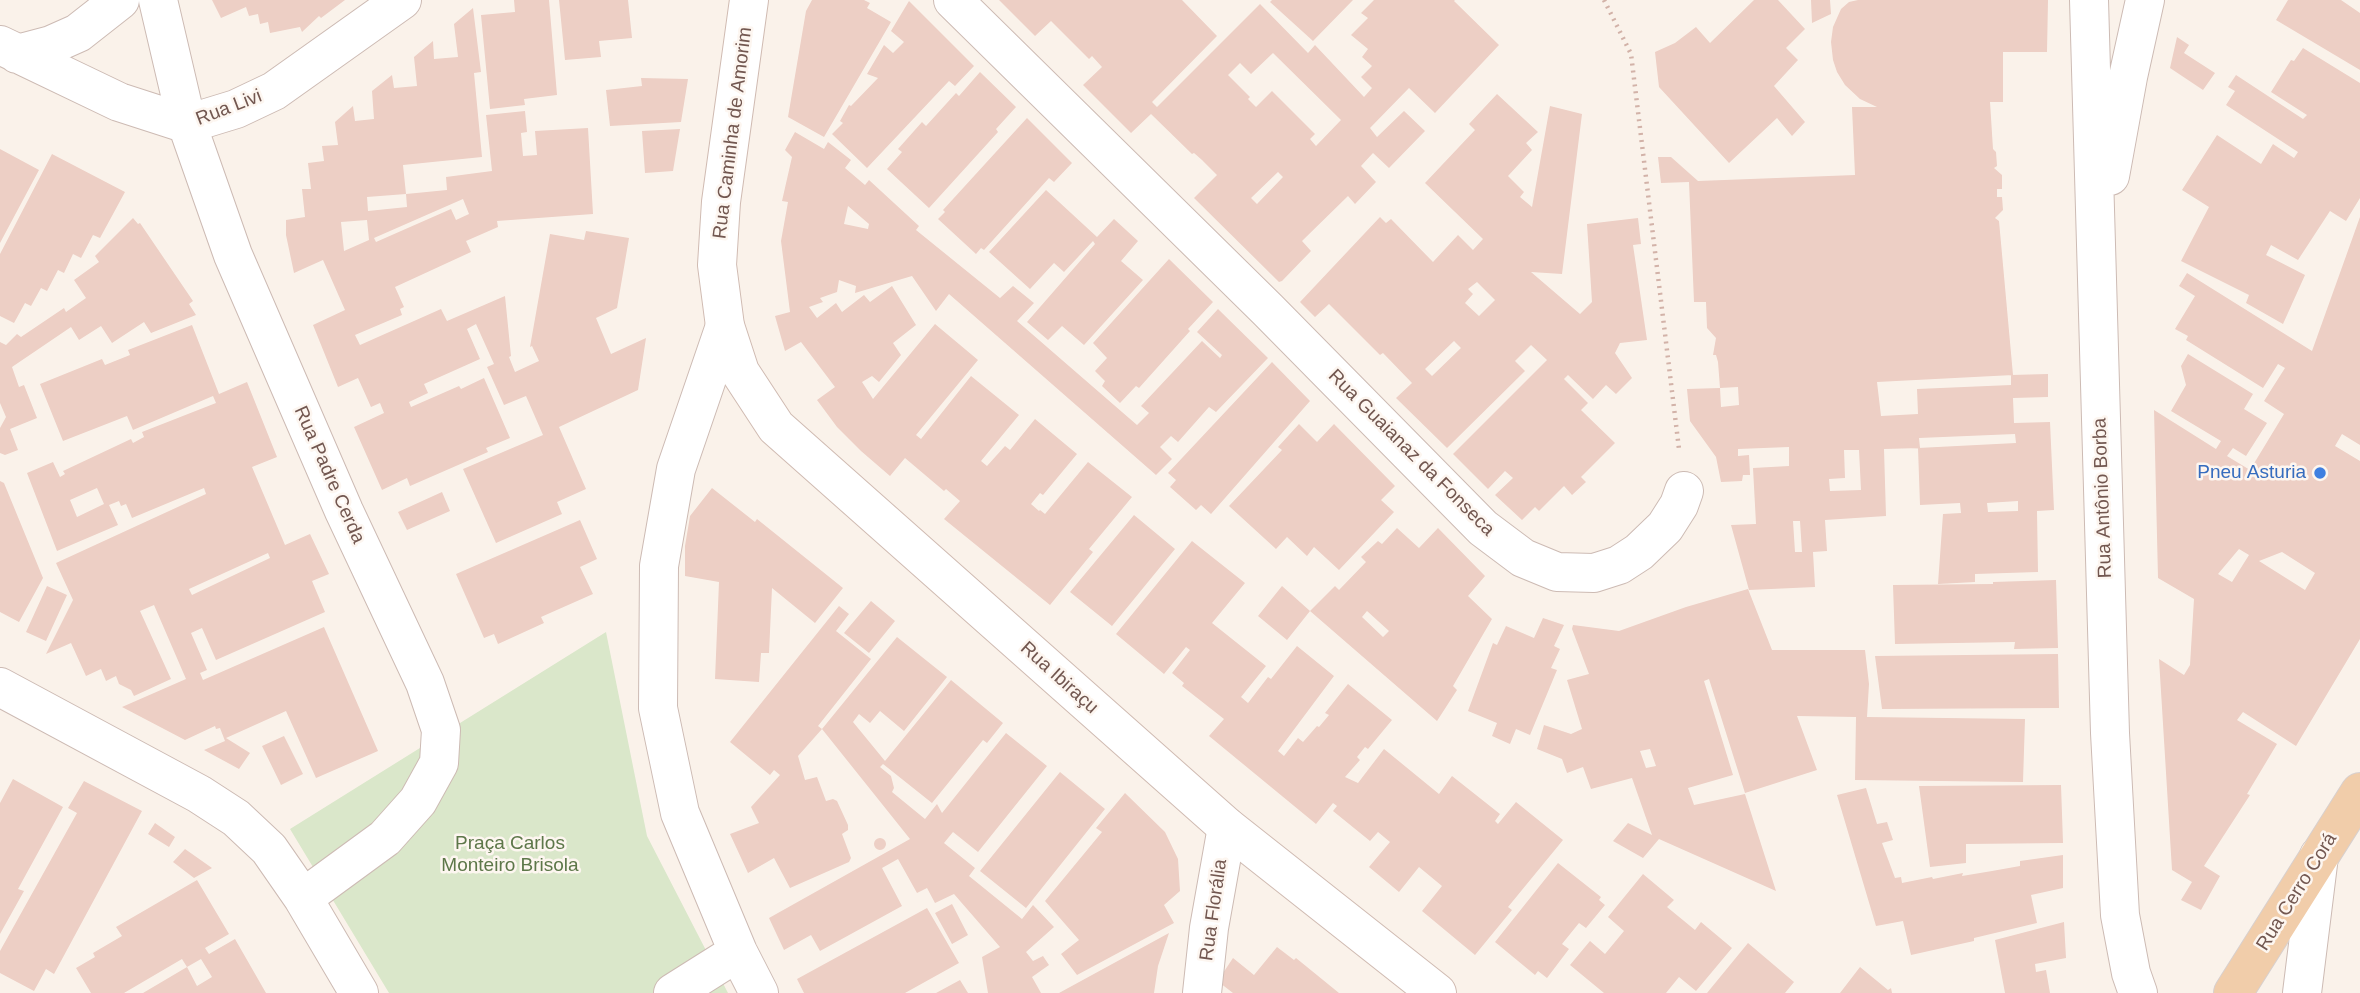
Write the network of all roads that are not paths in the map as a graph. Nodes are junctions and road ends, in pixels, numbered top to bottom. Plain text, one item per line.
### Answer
1 (120, 0) edge
2 (158, 0) edge
3 (402, 0) edge
4 (749, 0) edge
5 (953, 0) edge
6 (2089, 0) edge
7 (2145, 0) edge
8 (8, 50) edge
9 (187, 124) junction
10 (2096, 254) junction
11 (725, 326) junction
12 (1684, 491) road end
13 (0, 687) edge
14 (2360, 792) edge
15 (1227, 827) junction
16 (2319, 856) junction
17 (303, 898) junction
18 (738, 953) junction
19 (359, 993) edge
20 (673, 993) edge
21 (760, 993) edge
22 (1202, 993) edge
23 (1437, 993) edge
24 (2138, 993) edge
25 (2233, 993) edge
26 (2302, 993) edge

1 - 8 street
2 - 9 street, Rua Padre Cerda
3 - 9 street, Rua Livi
4 - 11 street, Rua Caminha de Amorim
5 - 12 street, Rua Guaianaz da Fonseca
6 - 10 street, Rua Antônio Borba
7 - 10 street
8 - 9 street, Rua Livi
9 - 17 street, Rua Padre Cerda
10 - 24 street, Rua Antônio Borba
11 - 15 street, Rua Ibiraçu
11 - 18 street, Rua Caminha de Amorim
13 - 17 street
14 - 16 main road, Rua Cerro Corá
15 - 22 street, Rua Florália
15 - 23 street, Rua Ibiraçu
16 - 25 main road, Rua Cerro Corá
16 - 26 street
17 - 19 street
18 - 20 street
18 - 21 street, Rua Caminha de Amorim

